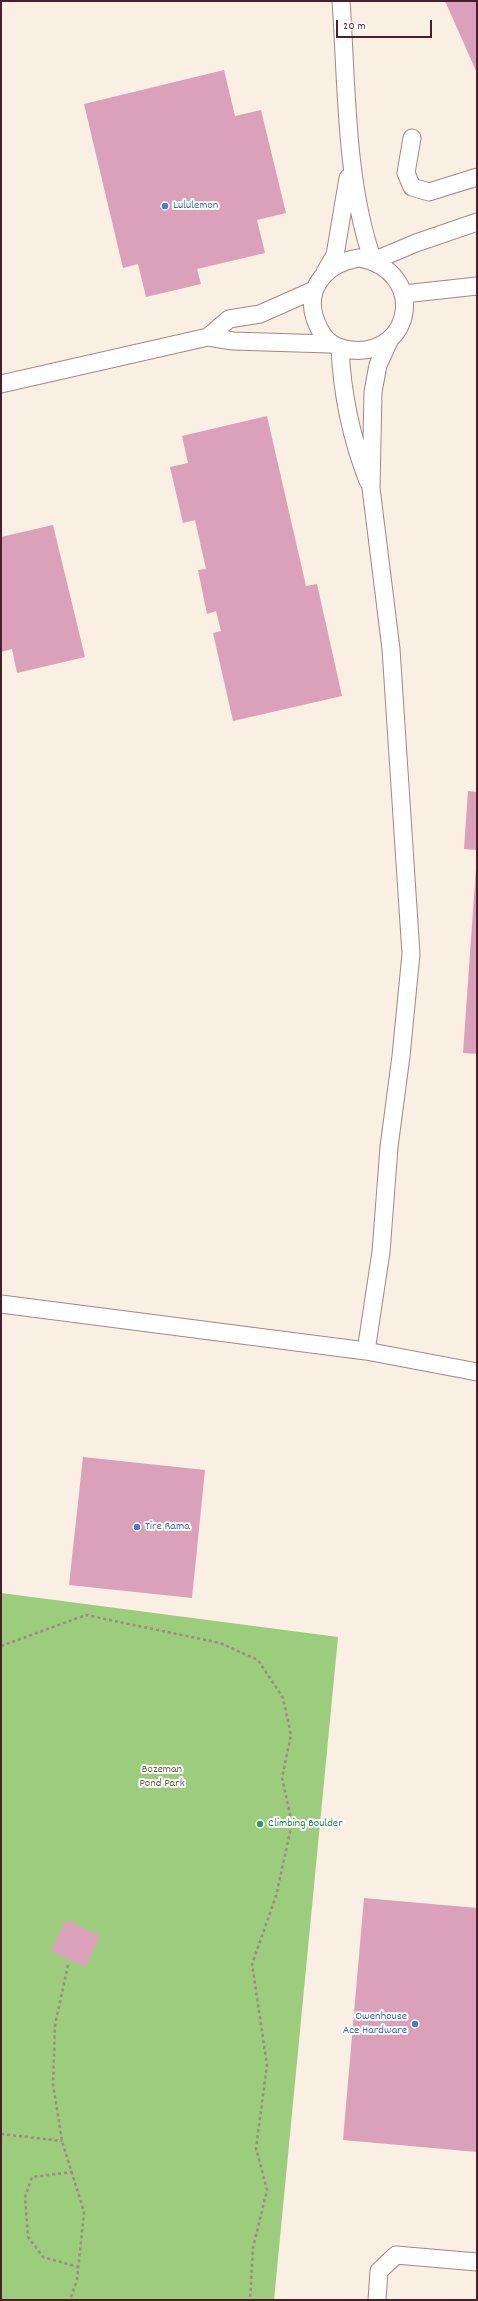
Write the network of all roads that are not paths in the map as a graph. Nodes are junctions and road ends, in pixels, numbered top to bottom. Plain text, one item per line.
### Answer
1 (341, 1) edge
2 (412, 138) dead end
3 (352, 156) junction
4 (477, 177) edge
5 (477, 222) edge
6 (374, 261) junction
7 (318, 283) junction
8 (477, 286) edge
9 (404, 294) junction
10 (208, 337) junction
11 (390, 339) junction
12 (335, 346) junction
13 (1, 384) edge
14 (371, 488) junction
15 (1, 1304) edge
16 (366, 1351) junction
17 (477, 1372) edge
18 (477, 2262) edge
19 (377, 2300) edge

1 - 3 lane
2 - 4 lane
3 - 6 lane
3 - 7 lane
5 - 6 lane
6 - 7 lane
6 - 9 lane
7 - 10 lane
7 - 12 lane
8 - 9 lane
9 - 11 lane
10 - 12 lane
10 - 13 lane
11 - 12 lane
11 - 14 lane
12 - 14 lane
14 - 16 lane
15 - 16 lane
16 - 17 lane
18 - 19 lane

